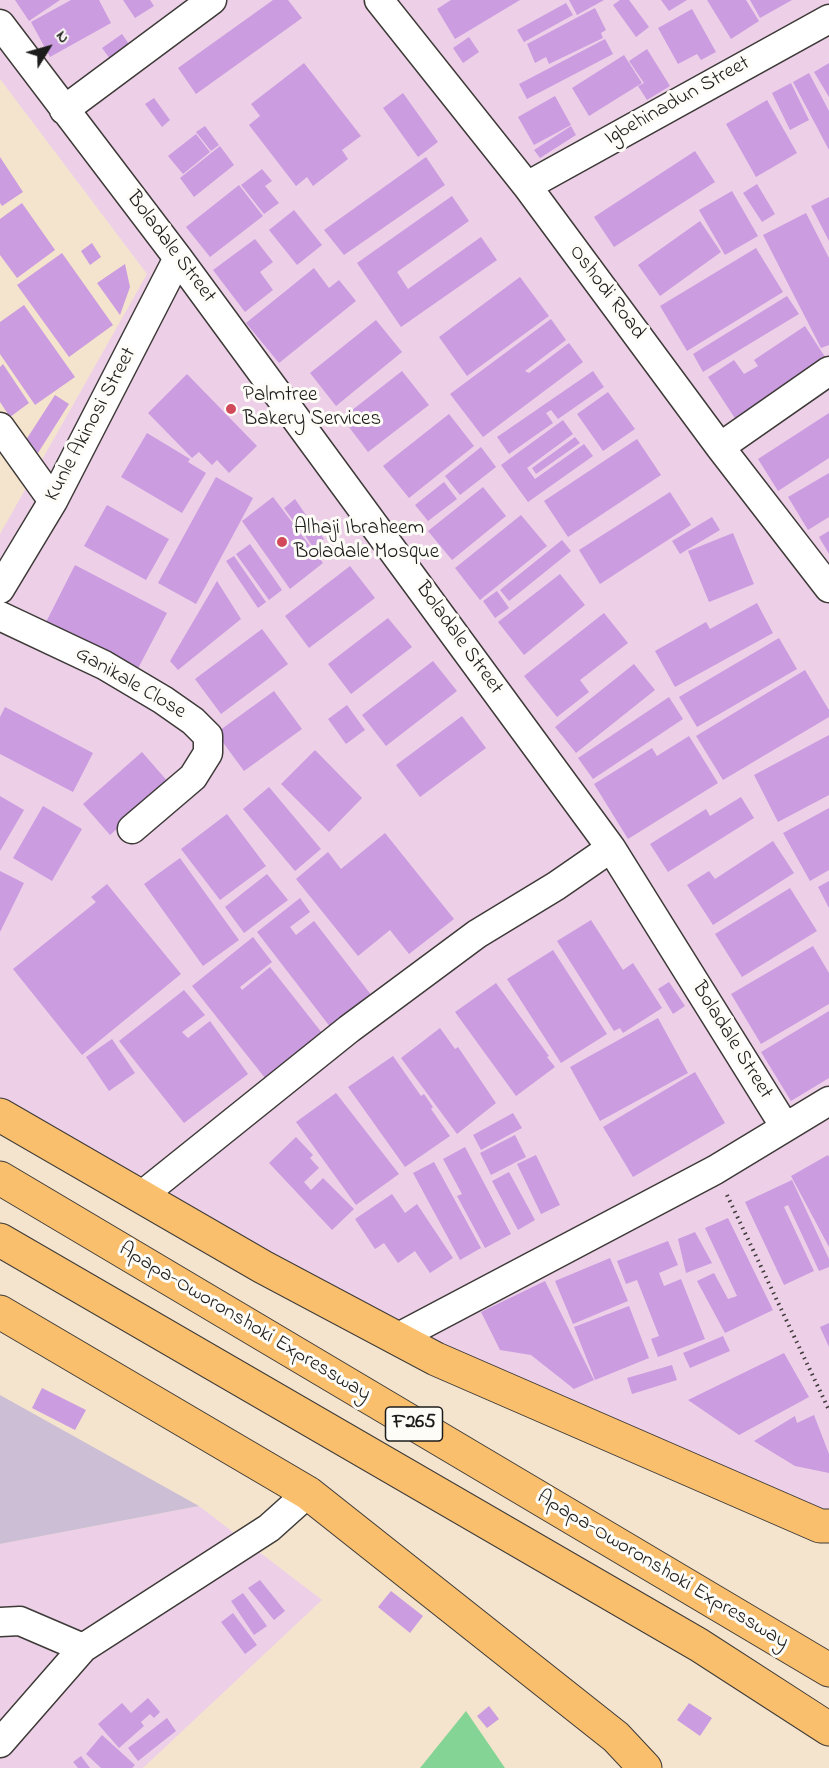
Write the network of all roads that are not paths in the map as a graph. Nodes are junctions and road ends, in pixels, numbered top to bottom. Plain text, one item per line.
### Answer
1 (212, 0) edge
2 (380, 0) edge
3 (829, 19) edge
4 (0, 24) edge
5 (64, 110) junction
6 (527, 186) junction
7 (178, 258) junction
8 (829, 371) edge
9 (0, 427) edge
10 (720, 447) junction
11 (53, 501) junction
12 (829, 588) edge
13 (0, 589) edge
14 (0, 616) edge
15 (132, 828) dead end
16 (611, 848) junction
17 (829, 1101) edge
18 (0, 1115) edge
19 (785, 1127) junction
20 (0, 1178) edge
21 (141, 1196) junction
22 (0, 1240) edge
23 (0, 1312) edge
24 (395, 1339) junction
25 (308, 1493) junction
26 (829, 1526) edge
27 (0, 1622) edge
28 (83, 1648) junction
29 (829, 1670) edge
30 (829, 1729) edge
31 (0, 1743) edge
32 (645, 1768) edge

1 - 5 street
2 - 6 street, Oshodi Road
3 - 6 street, Igbehinadun Street
4 - 5 street, Boladale Street
5 - 7 street, Boladale Street
6 - 10 street, Oshodi Road
7 - 11 street, Kunle Akinosi Street
7 - 16 street, Boladale Street
8 - 10 street
9 - 11 street
10 - 12 street, Oshodi Road
11 - 13 street, Kunle Akinosi Street
14 - 15 street, Ganikale Close
16 - 19 street, Boladale Street
16 - 21 street
17 - 19 street
18 - 21 main road
19 - 24 street
20 - 29 main road, Apapa-Oworonshoki Expressway / F265
21 - 24 main road
22 - 30 main road, F265
23 - 25 main road
24 - 26 main road
25 - 28 street
25 - 32 main road
27 - 28 street
28 - 31 street

